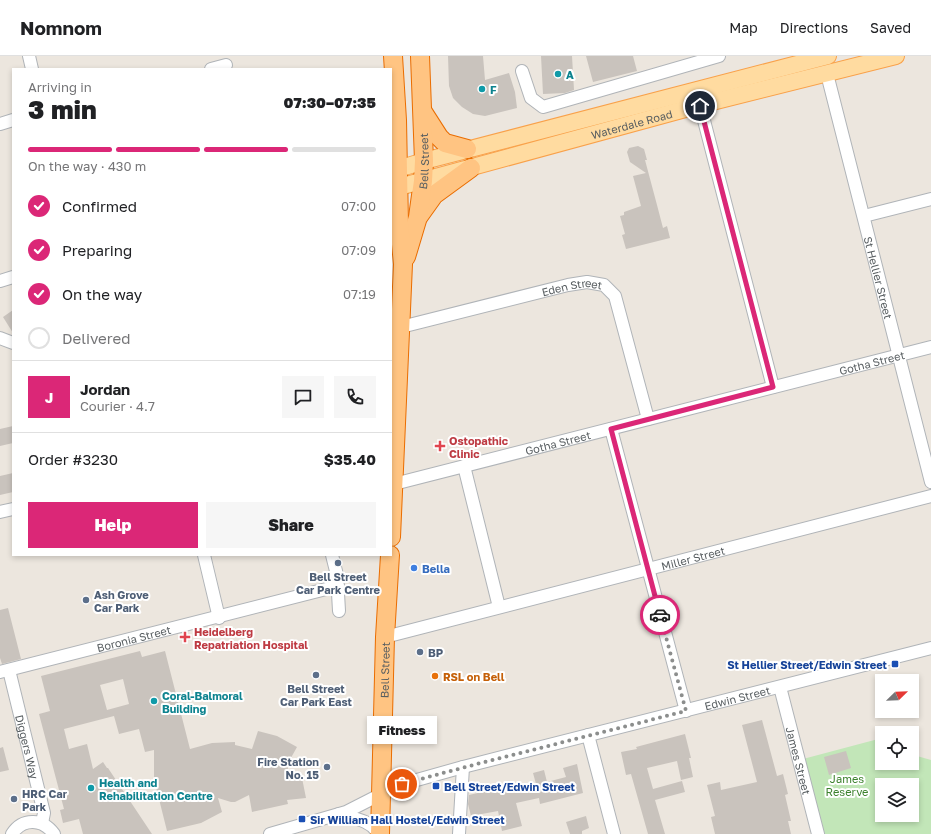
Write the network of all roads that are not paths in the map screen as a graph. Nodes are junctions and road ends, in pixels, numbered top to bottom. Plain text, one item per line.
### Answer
1 (29, 56) edge
2 (393, 56) edge
3 (420, 56) edge
4 (719, 56) edge
5 (896, 56) edge
6 (826, 57) edge
7 (226, 63) edge
8 (32, 68) edge
9 (214, 68) edge
10 (522, 71) dead end
11 (828, 74) junction
12 (700, 106) junction
13 (422, 111) junction
14 (12, 120) edge
15 (0, 124) edge
16 (394, 147) edge
17 (468, 149) junction
18 (424, 161) junction
19 (471, 168) junction
20 (395, 170) edge
21 (423, 181) junction
22 (395, 188) edge
23 (931, 199) edge
24 (864, 216) junction
25 (418, 217) junction
26 (395, 220) edge
27 (403, 264) junction
28 (12, 277) edge
29 (0, 281) edge
30 (401, 327) junction
31 (0, 338) edge
32 (12, 343) edge
33 (931, 347) edge
34 (899, 355) junction
35 (773, 387) junction
36 (394, 418) edge
37 (648, 419) junction
38 (611, 429) junction
39 (464, 466) junction
40 (931, 482) edge
41 (394, 484) junction
42 (931, 496) edge
43 (12, 509) edge
44 (0, 512) edge
45 (392, 519) edge
46 (204, 556) edge
47 (332, 556) edge
48 (390, 556) edge
49 (648, 569) junction
50 (338, 586) junction
51 (500, 607) junction
52 (339, 611) dead end
53 (219, 618) junction
54 (385, 637) junction
55 (931, 648) edge
56 (4, 671) edge
57 (780, 687) junction
58 (686, 711) junction
59 (588, 735) junction
60 (463, 767) junction
61 (382, 794) junction
62 (339, 814) junction
63 (42, 823) junction
64 (12, 834) edge
65 (54, 834) edge
66 (273, 834) edge
67 (379, 834) edge
68 (459, 834) edge
69 (614, 834) edge
70 (818, 834) edge

1 - 8 street
2 - 16 highway, Bell Street
3 - 13 highway, Bell Street
4 - 10 street
5 - 11 main road, Waterdale Road
6 - 11 main road
6 - 17 main road, Waterdale Road
7 - 9 street
11 - 12 main road, Waterdale Road
11 - 24 street, St Hellier Street
12 - 19 main road, Waterdale Road
12 - 35 street
13 - 17 highway
13 - 18 highway, Bell Street
14 - 15 street
16 - 20 highway, Bell Street
17 - 18 main road, Waterdale Road
18 - 20 main road, Waterdale Road
18 - 21 highway, Bell Street
19 - 21 main road, Waterdale Road
19 - 25 highway
20 - 22 highway, Bell Street
21 - 22 main road, Waterdale Road
21 - 25 highway, Bell Street
22 - 26 highway, Bell Street
23 - 24 street
24 - 34 street, St Hellier Street
25 - 27 highway, Bell Street
26 - 27 highway, Bell Street
27 - 30 highway, Bell Street
28 - 29 street
30 - 36 highway, Bell Street
30 - 37 street, Eden Street
31 - 32 street
33 - 34 street, Gotha Street
34 - 35 street, Gotha Street
34 - 40 street, St Hellier Street
35 - 37 street, Gotha Street
36 - 41 highway, Bell Street
37 - 38 street, Gotha Street
38 - 39 street, Gotha Street
38 - 49 street
39 - 41 street, Gotha Street
39 - 51 street
41 - 45 highway, Bell Street
42 - 49 street, Miller Street
43 - 44 street
46 - 53 street
47 - 50 street
48 - 54 highway, Bell Street
49 - 51 street, Miller Street
49 - 58 street
50 - 52 street
50 - 53 street, Boronia Street
51 - 54 street, Miller Street
53 - 56 street, Boronia Street
54 - 61 highway, Bell Street
55 - 57 street, Edwin Street
56 - 63 street, Diggers Way
57 - 58 street, Edwin Street
57 - 70 street, James Street
58 - 59 street, Edwin Street
59 - 60 street, Edwin Street
59 - 69 street
60 - 61 street, Edwin Street
60 - 68 street
61 - 62 street, Edwin Street
61 - 67 highway, Bell Street
62 - 66 street, Edwin Street
62 - 67 street
63 - 64 street
63 - 65 street

